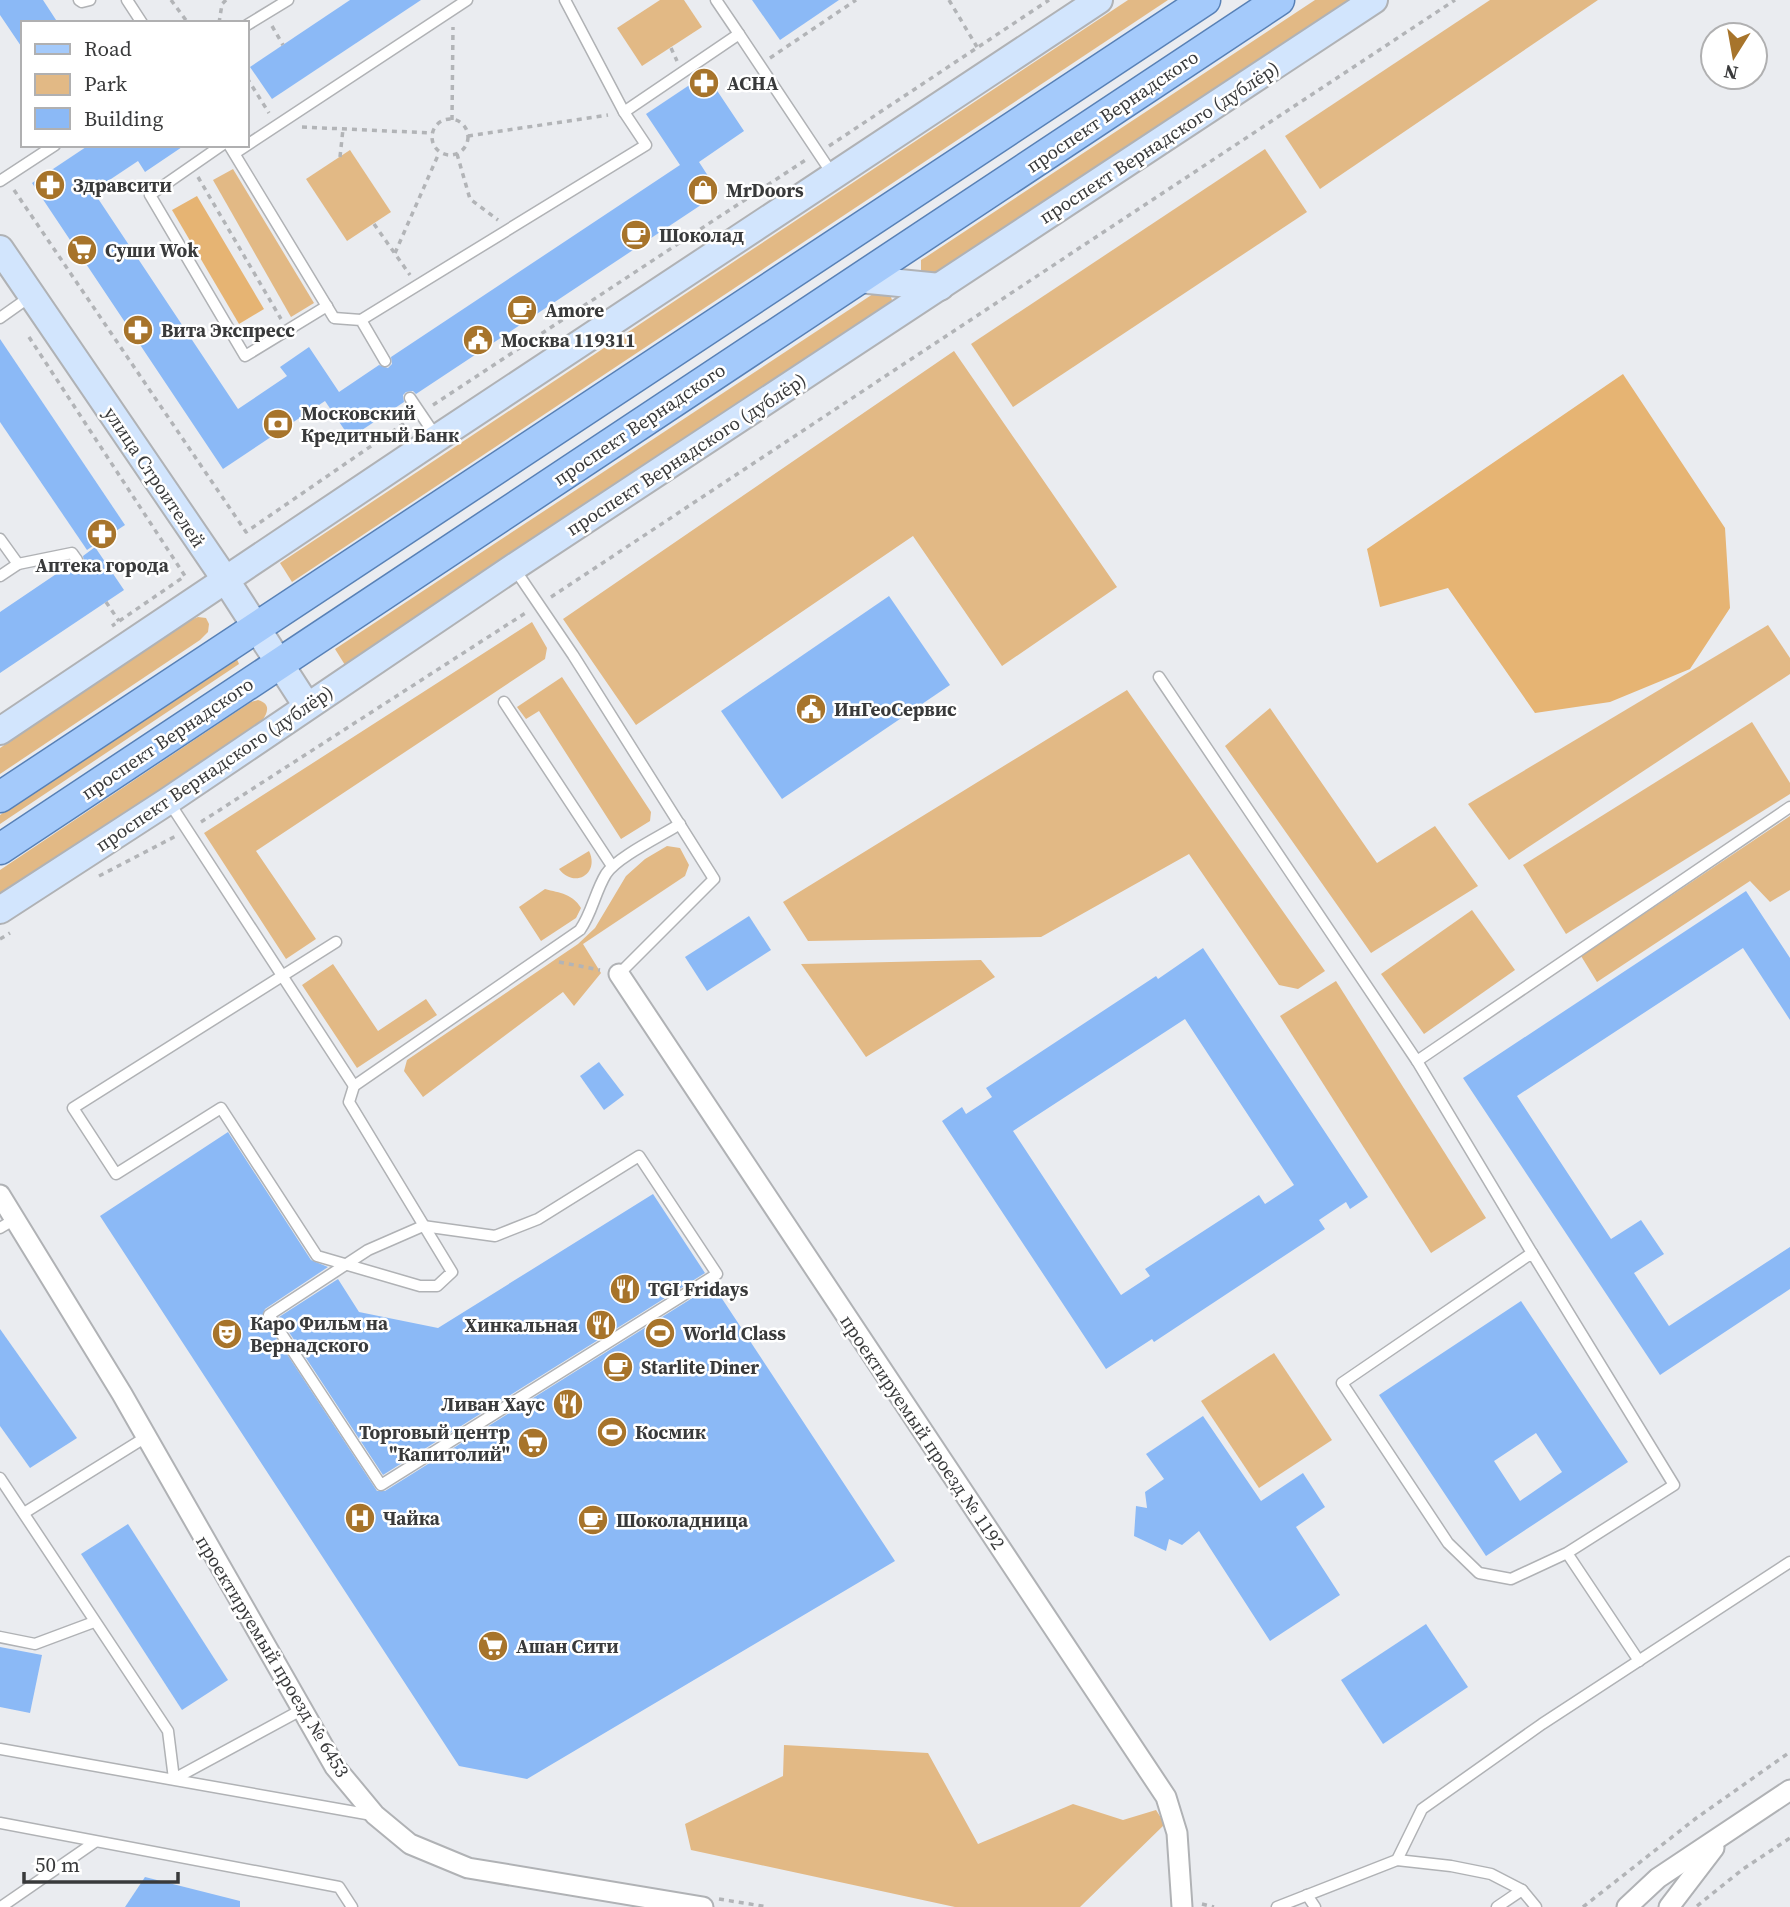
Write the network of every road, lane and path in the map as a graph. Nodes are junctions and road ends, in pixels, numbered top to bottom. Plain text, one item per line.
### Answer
1 (79, 0) edge
2 (89, 0) edge
3 (127, 0) edge
4 (171, 0) edge
5 (226, 0) edge
6 (288, 0) edge
7 (467, 0) edge
8 (565, 0) edge
9 (716, 0) edge
10 (856, 0) edge
11 (949, 0) edge
12 (1049, 0) edge
13 (1099, 0) edge
14 (1205, 0) edge
15 (1279, 0) edge
16 (1374, 0) edge
17 (1455, 0) edge
18 (454, 8) junction
19 (141, 21) edge
20 (187, 21) edge
21 (219, 21) edge
22 (248, 24) edge
23 (739, 34) junction
24 (977, 47) junction
25 (779, 51) dead end
26 (248, 80) edge
27 (624, 112) junction
28 (452, 120) junction
29 (278, 125) junction
30 (343, 129) junction
31 (432, 133) junction
32 (468, 136) junction
33 (248, 141) edge
34 (52, 147) edge
35 (219, 147) edge
36 (232, 149) edge
37 (439, 152) junction
38 (818, 152) junction
39 (457, 154) junction
40 (340, 157) dead end
41 (192, 166) junction
42 (834, 176) junction
43 (3, 179) edge
44 (374, 224) dead end
45 (510, 229) junction
46 (0, 249) edge
47 (395, 253) junction
48 (859, 279) junction
49 (418, 285) junction
50 (940, 287) junction
51 (22, 303) junction
52 (327, 306) junction
53 (0, 318) edge
54 (361, 320) junction
55 (287, 330) junction
56 (385, 361) dead end
57 (410, 398) dead end
58 (420, 413) junction
59 (437, 438) junction
60 (0, 539) edge
61 (77, 560) dead end
62 (18, 564) junction
63 (514, 567) junction
64 (0, 576) edge
65 (225, 579) junction
66 (106, 602) dead end
67 (538, 605) junction
68 (119, 621) junction
69 (108, 628) dead end
70 (255, 628) junction
71 (278, 663) junction
72 (1159, 677) dead end
73 (504, 702) dead end
74 (307, 706) junction
75 (0, 731) edge
76 (0, 797) edge
77 (168, 801) junction
78 (1790, 807) edge
79 (680, 824) junction
80 (188, 831) junction
81 (0, 849) edge
82 (612, 866) junction
83 (90, 880) dead end
84 (6, 921) edge
85 (0, 939) edge
86 (336, 942) dead end
87 (539, 958) junction
88 (619, 974) junction
89 (284, 975) junction
90 (1417, 1060) junction
91 (354, 1086) junction
92 (0, 1195) edge
93 (8, 1224) edge
94 (423, 1226) junction
95 (1532, 1253) junction
96 (146, 1437) junction
97 (0, 1478) edge
98 (24, 1513) junction
99 (1567, 1553) junction
100 (1790, 1562) edge
101 (94, 1622) junction
102 (0, 1637) edge
103 (1639, 1661) junction
104 (303, 1709) junction
105 (0, 1749) edge
106 (1790, 1752) edge
107 (174, 1779) junction
108 (1790, 1790) edge
109 (375, 1815) junction
110 (0, 1823) edge
111 (1726, 1833) junction
112 (1790, 1838) edge
113 (95, 1842) junction
114 (1397, 1860) junction
115 (1522, 1890) junction
116 (1307, 1895) junction
117 (709, 1902) edge
118 (1, 1907) edge
119 (352, 1907) edge
120 (768, 1907) edge
121 (1182, 1907) edge
122 (1277, 1907) edge
123 (1315, 1907) edge
124 (1497, 1907) edge
125 (1536, 1907) edge
126 (1583, 1907) edge
127 (1627, 1907) edge
128 (1669, 1907) edge
129 (1695, 1907) edge

1 - 2 lane
3 - 19 lane
4 - 20 path
5 - 21 path
6 - 22 lane
7 - 18 lane
8 - 27 lane
9 - 23 lane
10 - 25 path
11 - 24 path
12 - 24 path
13 - 42 street
14 - 70 main road
15 - 48 main road, проспект Вернадского
16 - 50 street, проспект Вернадского (дублёр)
17 - 67 path
18 - 28 path
18 - 29 lane
23 - 27 lane
23 - 38 lane
24 - 38 path
26 - 29 path
27 - 32 path
27 - 45 lane
28 - 31 path
28 - 32 path
29 - 30 path
29 - 33 lane
30 - 31 path
30 - 40 path
31 - 37 path
32 - 39 path
34 - 43 lane
35 - 41 lane
36 - 52 lane
37 - 39 path
37 - 47 path
38 - 42 lane
38 - 58 path
39 - 45 path
41 - 55 path
41 - 55 lane
42 - 59 street
43 - 58 path
44 - 47 path
45 - 49 lane
46 - 51 street, улица Строителей
47 - 49 path
48 - 50 street
48 - 71 main road, проспект Вернадского
49 - 54 lane
50 - 63 street, проспект Вернадского (дублёр)
51 - 53 lane
51 - 65 street, улица Строителей
51 - 68 path
52 - 54 lane
52 - 55 lane
54 - 56 lane
57 - 58 lane
58 - 59 lane
59 - 65 street
60 - 62 lane
61 - 62 lane
62 - 64 lane
63 - 67 lane
63 - 74 street, проспект Вернадского (дублёр)
65 - 70 street, улица Строителей
65 - 75 street
66 - 68 path
67 - 79 lane
67 - 80 path
68 - 69 path
70 - 71 street, улица Строителей
70 - 76 main road
71 - 74 street, улица Строителей
71 - 81 main road, проспект Вернадского
72 - 90 lane
73 - 82 lane
74 - 77 street, проспект Вернадского (дублёр)
77 - 80 lane
77 - 84 street, проспект Вернадского (дублёр)
78 - 90 lane
79 - 82 lane
79 - 88 lane
80 - 83 path
80 - 89 lane
82 - 87 lane
84 - 85 path
86 - 89 lane
87 - 88 path
87 - 91 lane
88 - 121 street, проектируемый проезд № 1192
89 - 91 lane
89 - 94 lane
90 - 95 lane
91 - 94 lane
92 - 93 street, проектируемый проезд № 6453
93 - 96 street, проектируемый проезд № 6453
94 - 94 lane
95 - 99 lane
95 - 99 lane
96 - 98 lane
96 - 104 street, проектируемый проезд № 6453
97 - 98 lane
98 - 101 lane
99 - 103 lane
100 - 103 lane
101 - 102 lane
101 - 107 lane
103 - 114 lane
104 - 107 lane
104 - 109 street, проектируемый проезд № 6453
105 - 107 lane
106 - 126 path
107 - 109 lane
108 - 111 street
109 - 117 street, проектируемый проезд № 6453
110 - 113 lane
111 - 127 street
111 - 128 street
112 - 129 path
113 - 118 lane
113 - 119 lane
114 - 115 lane
114 - 116 lane
115 - 124 lane
115 - 125 lane
116 - 122 lane
116 - 123 lane
117 - 120 path

